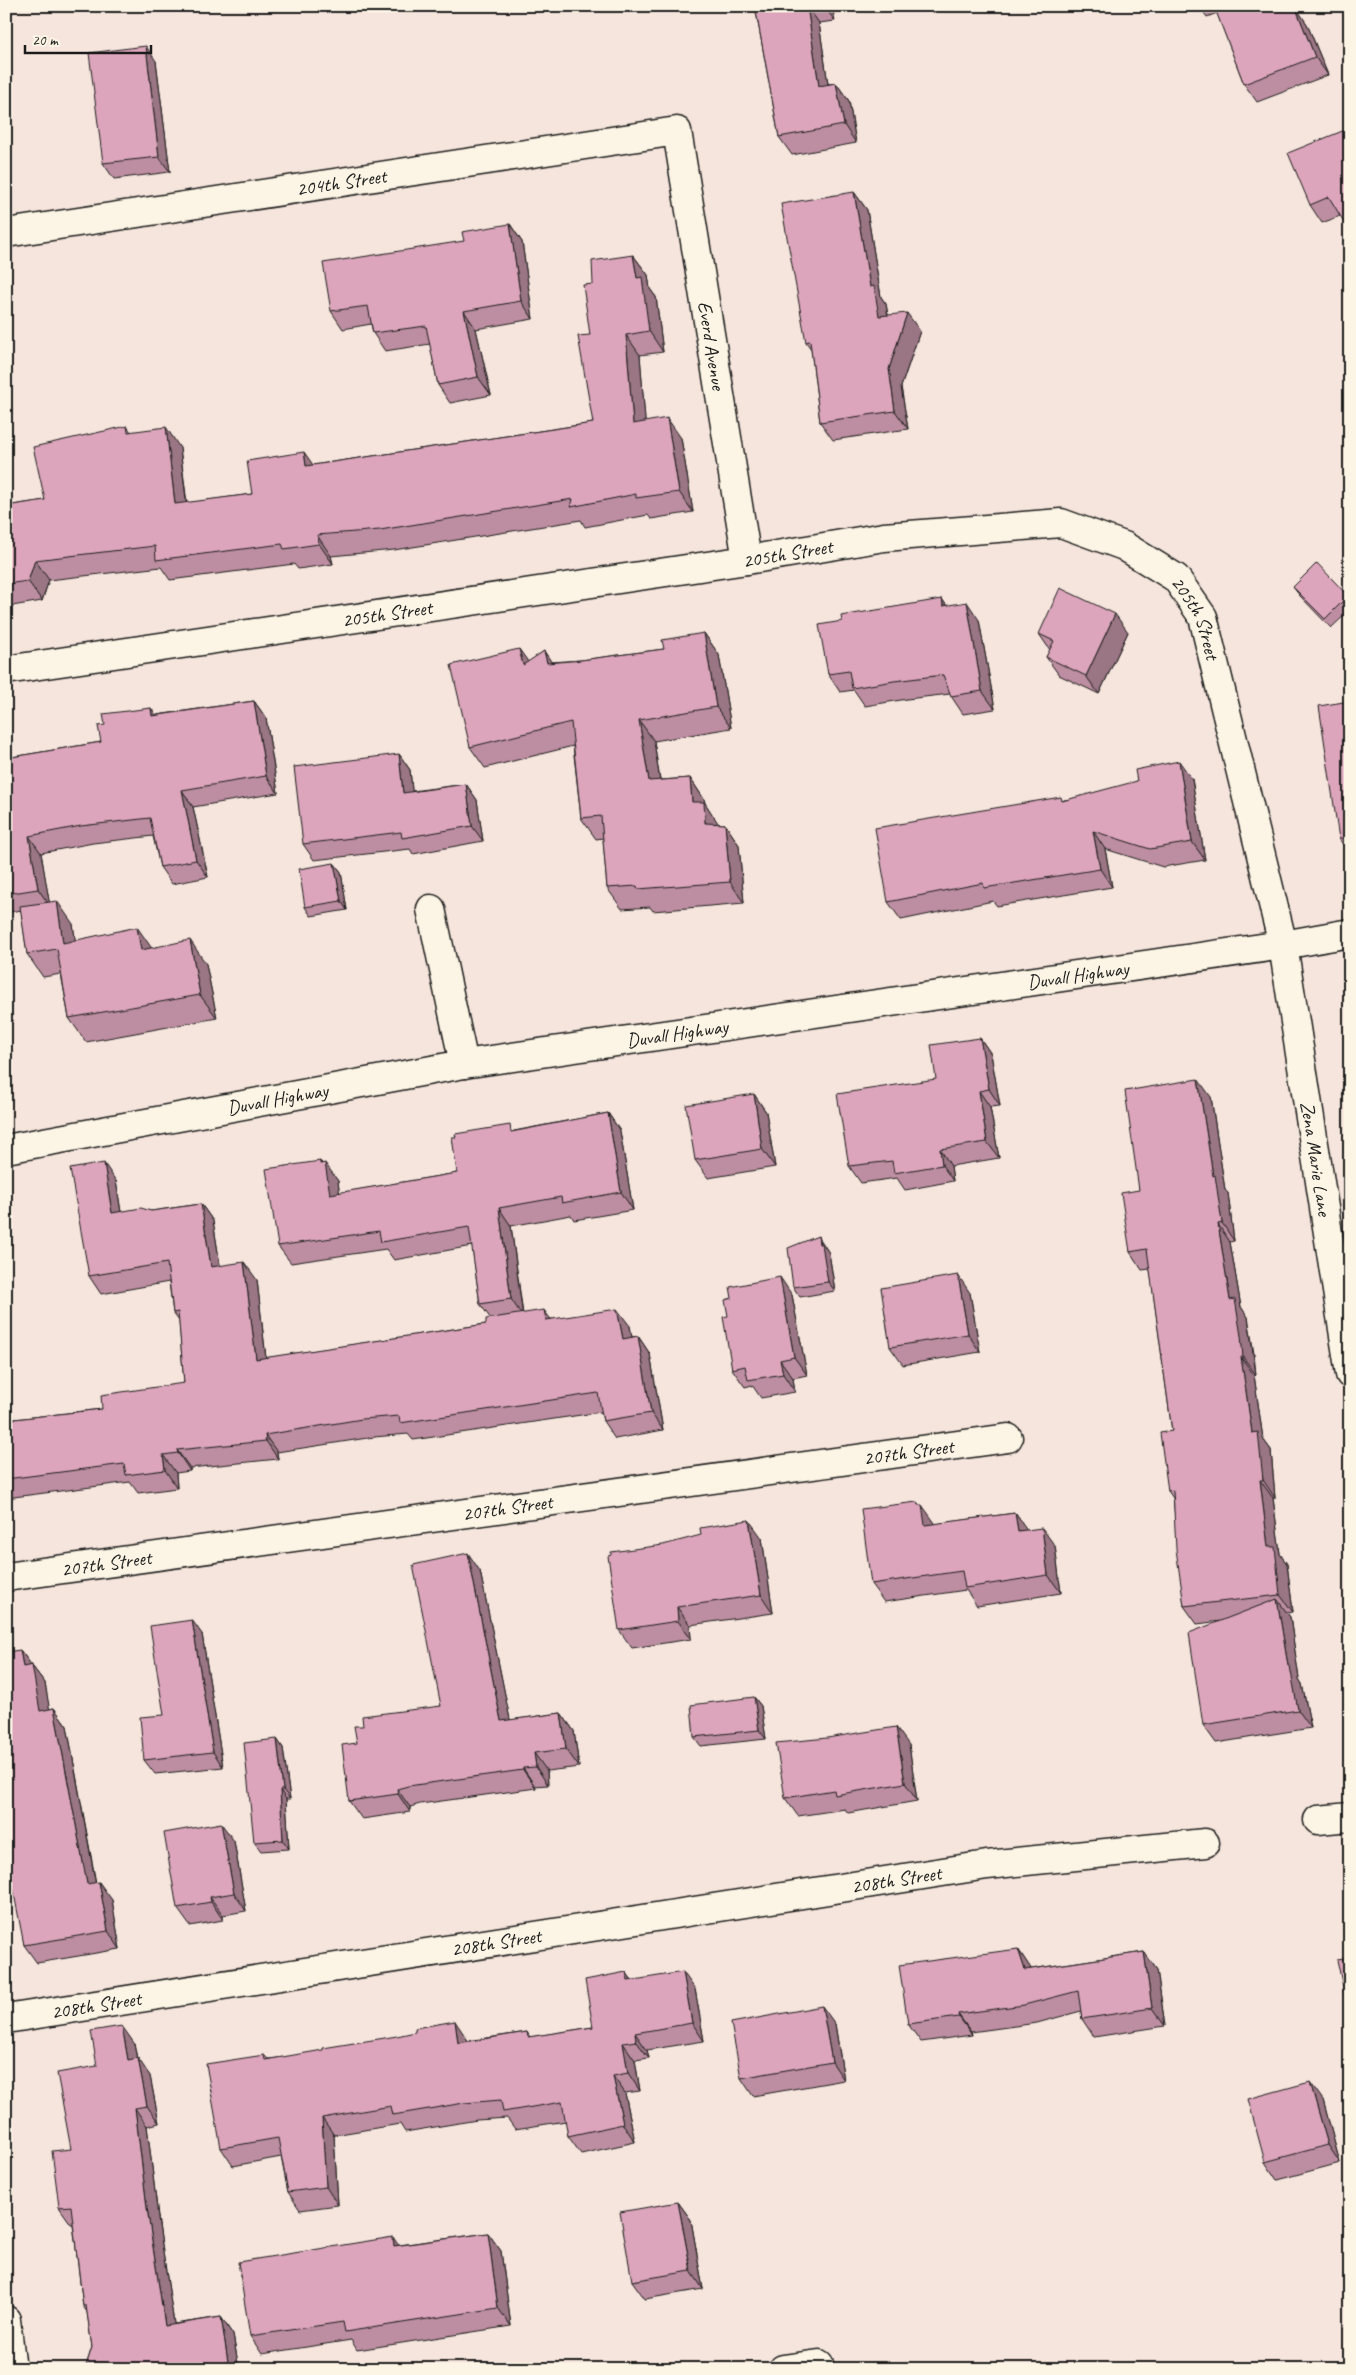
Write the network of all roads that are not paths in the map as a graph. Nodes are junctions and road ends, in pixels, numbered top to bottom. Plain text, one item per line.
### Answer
1 (677, 131) joint
2 (6, 234) edge
3 (747, 560) junction
4 (6, 670) edge
5 (431, 909) dead end
6 (1350, 933) edge
7 (1282, 945) junction
8 (464, 1064) junction
9 (6, 1149) edge
10 (1350, 1374) edge
11 (1008, 1438) dead end
12 (6, 1577) edge
13 (1350, 1817) edge
14 (1318, 1820) dead end
15 (1205, 1843) dead end
16 (6, 2018) edge
17 (6, 2320) edge
18 (819, 2364) dead end
19 (12, 2369) edge
20 (783, 2369) edge

1 - 2 street, 204th Street
1 - 3 street, Everd Avenue
3 - 4 street, 205th Street
3 - 7 street, 205th Street
5 - 8 street
6 - 7 street, Duvall Highway
7 - 8 street, Duvall Highway
7 - 10 street, Zena Marie Lane
8 - 9 street, Duvall Highway
11 - 12 street, 207th Street
13 - 14 street
15 - 16 street, 208th Street
17 - 19 street
18 - 20 street

